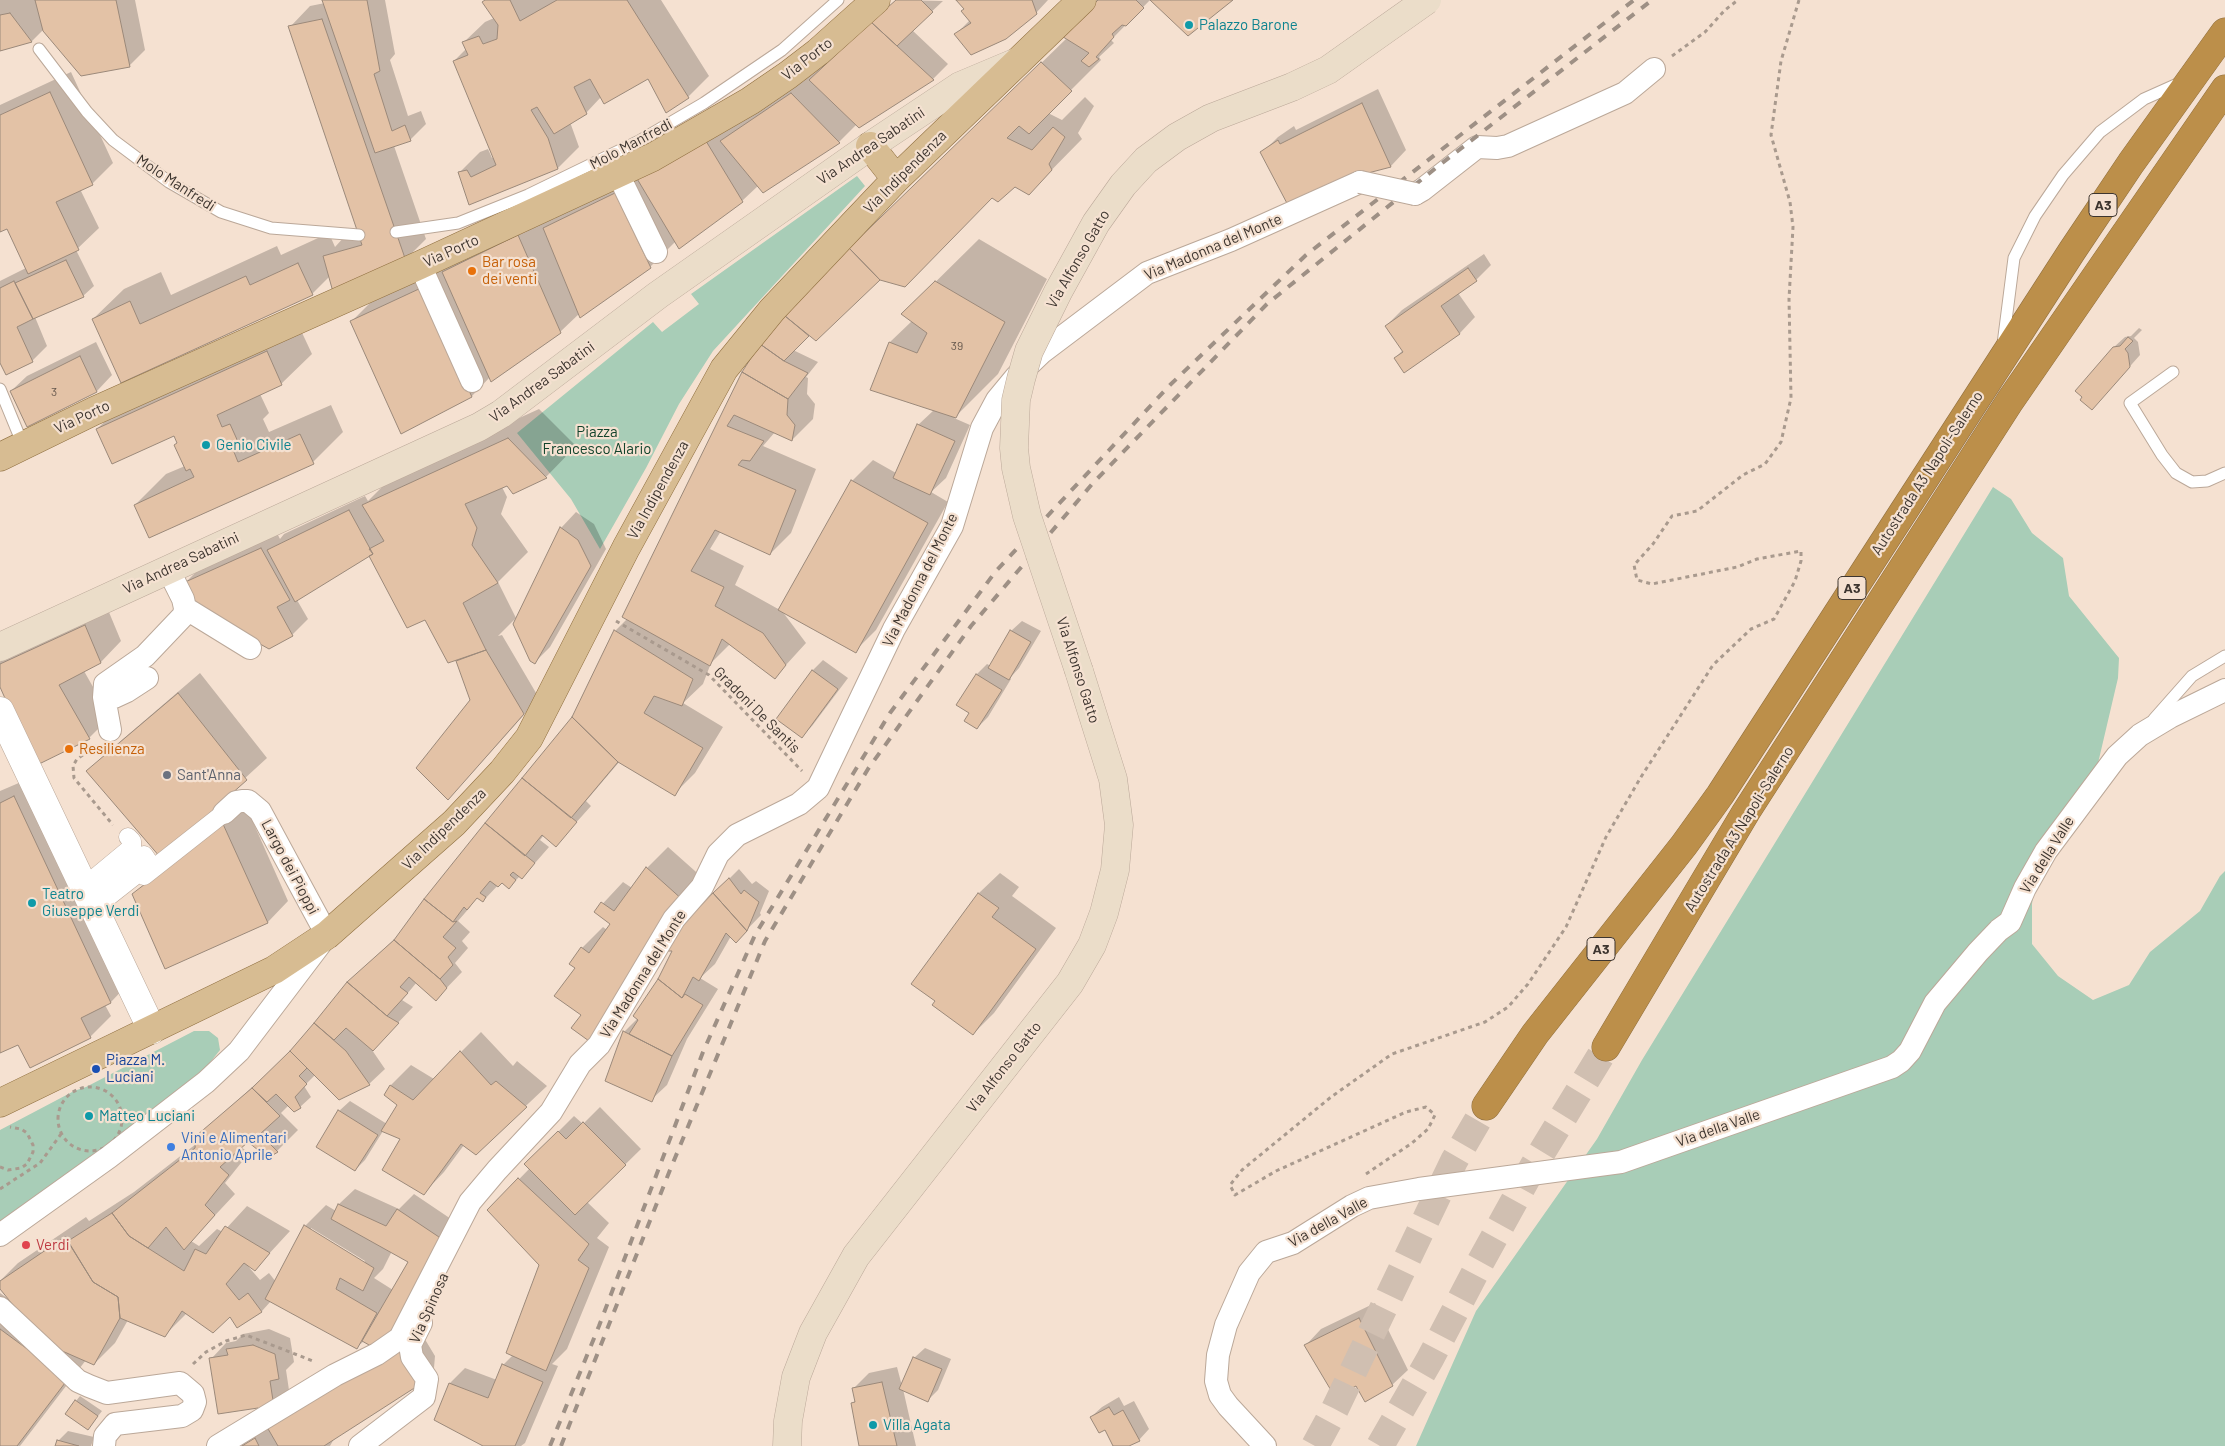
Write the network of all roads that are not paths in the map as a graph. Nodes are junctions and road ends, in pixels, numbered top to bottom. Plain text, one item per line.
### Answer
1 (838, 0) edge
2 (876, 0) edge
3 (1082, 0) edge
4 (1427, 0) edge
5 (2225, 32) edge
6 (39, 49) dead end
7 (1017, 62) junction
8 (1654, 69) road end
9 (2192, 77) junction
10 (2225, 89) edge
11 (870, 146) junction
12 (618, 174) junction
13 (896, 179) junction
14 (396, 232) dead end
15 (462, 234) junction
16 (359, 235) dead end
17 (656, 252) dead end
18 (420, 265) junction
19 (2002, 360) junction
20 (2173, 372) dead end
21 (472, 381) dead end
22 (0, 389) edge
23 (12, 451) edge
24 (2225, 473) edge
25 (168, 569) junction
26 (185, 608) junction
27 (0, 647) edge
28 (250, 648) dead end
29 (2225, 656) edge
30 (147, 678) dead end
31 (2225, 690) edge
32 (104, 698) junction
33 (0, 711) edge
34 (110, 730) road end
35 (2140, 735) junction
36 (224, 813) joint
37 (123, 834) road end
38 (96, 912) junction
39 (327, 935) junction
40 (233, 990) junction
41 (265, 1017) junction
42 (152, 1030) junction
43 (1606, 1047) tunnel mouth
44 (1486, 1106) tunnel mouth
45 (4, 1115) edge
46 (459, 1225) junction
47 (0, 1235) edge
48 (0, 1308) edge
49 (104, 1446) edge
50 (218, 1446) edge
51 (360, 1446) edge
52 (787, 1446) edge
53 (1265, 1446) edge

1 - 15 lane, Molo Manfredi
2 - 12 main road, Via Porto
3 - 7 main road, Via Indipendenza
4 - 52 main road, Via Alfonso Gatto, bridge
5 - 9 highway, Autostrada A3 Napoli-Salerno / A3
6 - 16 lane, Molo Manfredi
7 - 11 main road, Via Andrea Sabatini
7 - 13 main road, Via Indipendenza
8 - 46 street, Via Madonna del Monte, bridge
9 - 19 highway, Autostrada A3 Napoli-Salerno / A3
9 - 19 lane
10 - 43 highway, Autostrada A3 Napoli-Salerno / A3
11 - 13 main road
11 - 25 main road, Via Andrea Sabatini
12 - 15 main road, Via Porto
12 - 17 street
13 - 39 main road, Via Indipendenza
14 - 15 lane, Molo Manfredi
15 - 18 main road, Via Porto
18 - 21 street
18 - 23 main road, Via Porto
19 - 44 highway, Autostrada A3 Napoli-Salerno / A3
20 - 24 lane
22 - 23 lane
25 - 26 street
25 - 27 main road, Via Andrea Sabatini
26 - 28 street
26 - 32 street
29 - 35 lane
30 - 32 street
31 - 35 street, Via della Valle
32 - 34 street
33 - 38 street
35 - 53 street, Via della Valle
36 - 38 street
36 - 39 street, Largo dei Pioppi
37 - 38 street
38 - 42 street
39 - 40 main road, Via Indipendenza
39 - 41 street
40 - 41 street
40 - 42 main road, Via Indipendenza
41 - 47 street
42 - 45 main road, Via Indipendenza
46 - 50 street, Via Madonna del Monte
46 - 51 street, Via Spinosa
48 - 49 street

